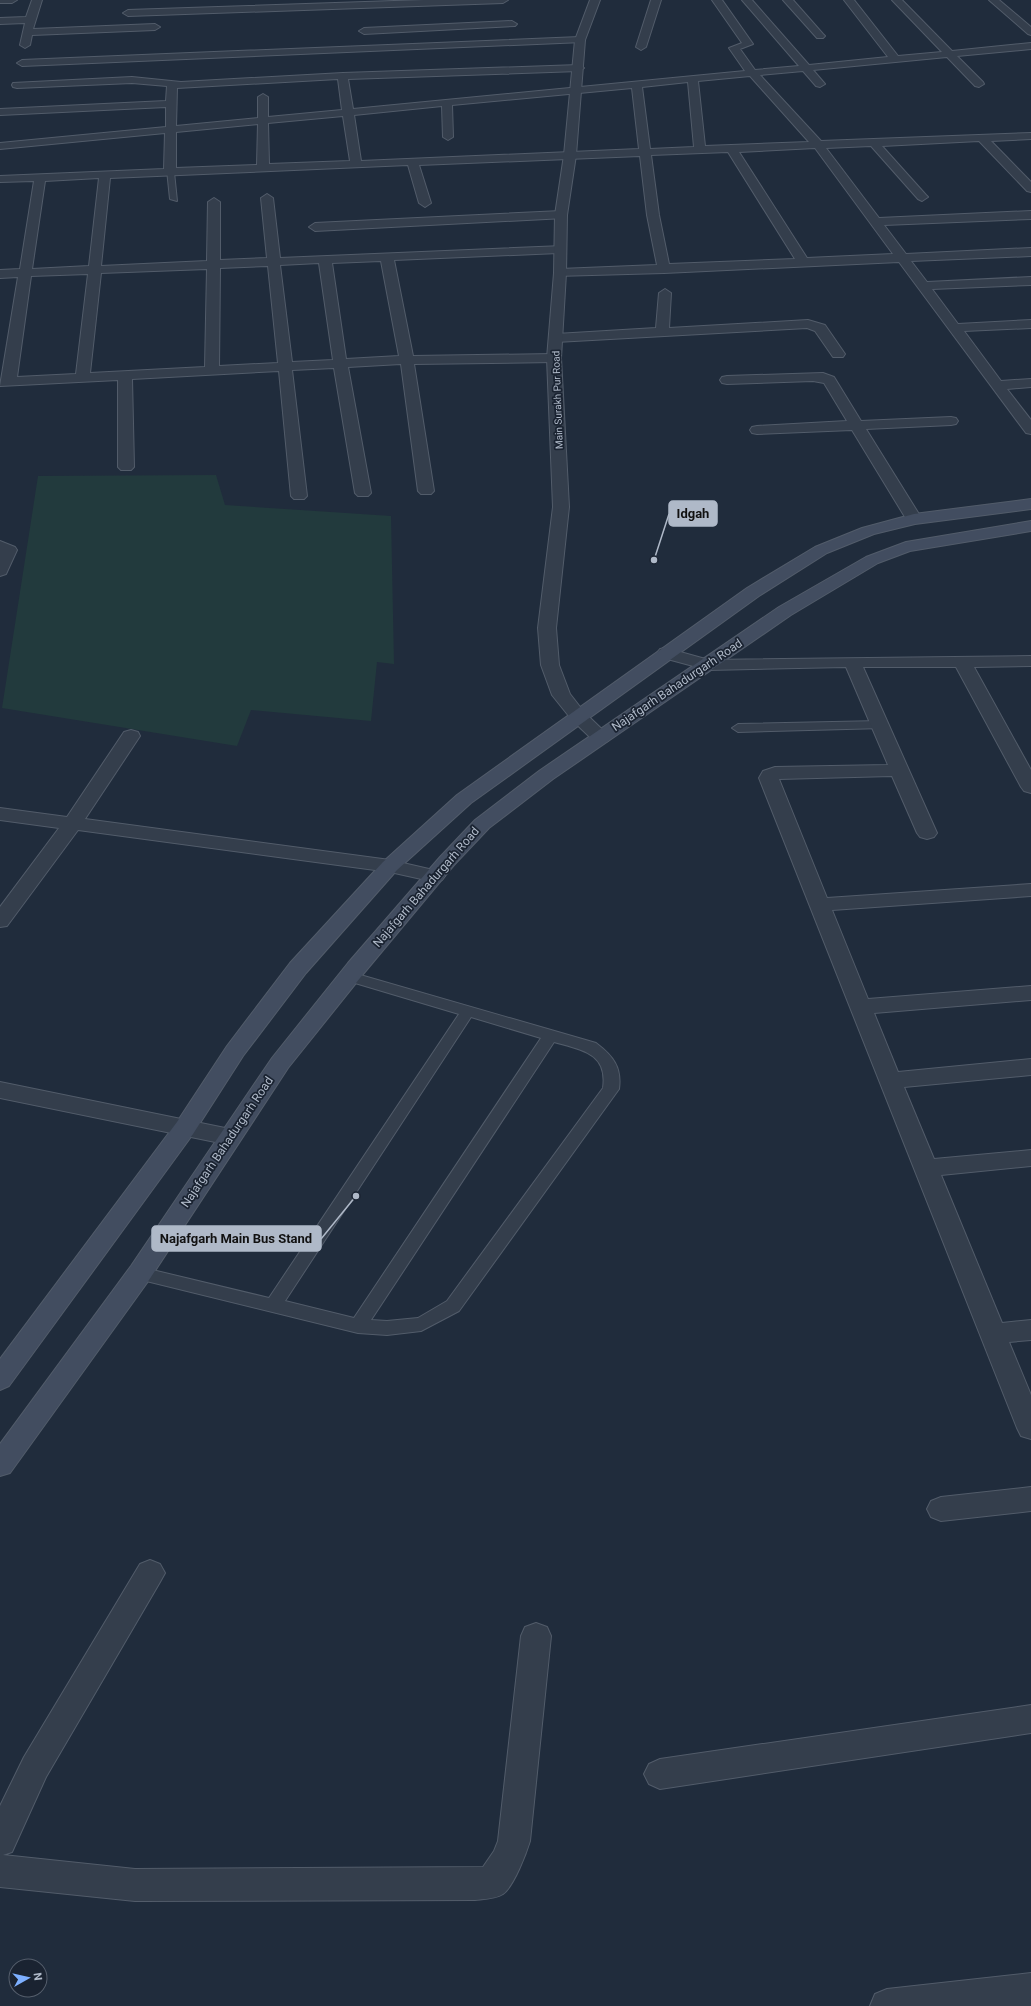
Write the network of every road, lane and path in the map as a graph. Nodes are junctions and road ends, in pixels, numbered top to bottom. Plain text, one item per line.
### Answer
1 (0, 0) edge
2 (12, 0) edge
3 (37, 0) edge
4 (503, 0) edge
5 (595, 0) edge
6 (656, 0) edge
7 (717, 0) edge
8 (747, 0) edge
9 (788, 0) edge
10 (849, 0) edge
11 (897, 0) edge
12 (994, 0) edge
13 (427, 1) edge
14 (358, 9) edge
15 (128, 13) dead end
16 (516, 14) dead end
17 (30, 20) junction
18 (0, 21) edge
19 (512, 24) junction
20 (163, 26) dead end
21 (364, 31) junction
22 (28, 32) junction
23 (1031, 32) edge
24 (820, 36) dead end
25 (580, 40) junction
26 (785, 43) junction
27 (770, 44) dead end
28 (503, 45) junction
29 (1031, 46) edge
30 (641, 47) dead end
31 (369, 50) junction
32 (950, 54) junction
33 (895, 59) junction
34 (578, 68) junction
35 (806, 68) junction
36 (752, 73) junction
37 (19, 74) junction
38 (343, 76) junction
39 (692, 79) junction
40 (178, 84) junction
41 (637, 84) junction
42 (820, 84) dead end
43 (979, 84) dead end
44 (576, 89) junction
45 (263, 97) dead end
46 (447, 102) junction
47 (173, 104) junction
48 (5, 112) edge
49 (347, 112) junction
50 (262, 121) junction
51 (8, 123) dead end
52 (172, 129) junction
53 (5, 134) dead end
54 (1031, 136) edge
55 (448, 137) dead end
56 (982, 138) junction
57 (873, 142) junction
58 (817, 144) junction
59 (1, 147) edge
60 (731, 148) junction
61 (700, 149) junction
62 (646, 152) junction
63 (570, 155) junction
64 (413, 162) junction
65 (1007, 164) junction
66 (1023, 164) dead end
67 (356, 165) junction
68 (263, 168) junction
69 (170, 172) junction
70 (105, 175) junction
71 (40, 178) junction
72 (0, 179) edge
73 (1031, 189) edge
74 (267, 198) dead end
75 (922, 198) dead end
76 (174, 199) dead end
77 (214, 202) dead end
78 (425, 203) dead end
79 (561, 215) junction
80 (1031, 215) edge
81 (876, 222) junction
82 (315, 227) dead end
83 (559, 249) junction
84 (1031, 252) edge
85 (387, 257) junction
86 (902, 258) junction
87 (325, 259) junction
88 (274, 262) junction
89 (803, 262) junction
90 (214, 264) junction
91 (664, 269) junction
92 (95, 270) junction
93 (25, 273) junction
94 (0, 274) edge
95 (560, 274) junction
96 (1031, 281) edge
97 (923, 286) junction
98 (665, 293) dead end
99 (1031, 324) edge
100 (954, 328) junction
101 (662, 332) junction
102 (556, 338) junction
103 (838, 354) dead end
104 (554, 358) junction
105 (407, 360) junction
106 (340, 364) junction
107 (285, 367) junction
108 (212, 370) junction
109 (125, 375) junction
110 (83, 377) junction
111 (727, 380) dead end
112 (5, 381) edge
113 (1031, 383) edge
114 (997, 385) junction
115 (952, 421) dead end
116 (1029, 424) edge
117 (856, 425) junction
118 (756, 430) dead end
119 (126, 467) dead end
120 (426, 491) dead end
121 (363, 493) dead end
122 (299, 496) dead end
123 (1031, 504) edge
124 (914, 519) junction
125 (1031, 526) edge
126 (0, 546) edge
127 (0, 571) edge
128 (666, 653) junction
129 (962, 661) junction
130 (1031, 661) edge
131 (852, 662) junction
132 (708, 665) junction
133 (578, 716) junction
134 (880, 725) junction
135 (738, 728) dead end
136 (131, 736) dead end
137 (602, 737) junction
138 (900, 770) junction
139 (1031, 787) edge
140 (0, 814) edge
141 (73, 823) junction
142 (927, 833) dead end
143 (390, 866) junction
144 (435, 876) junction
145 (1031, 890) edge
146 (819, 905) junction
147 (0, 921) edge
148 (350, 977) junction
149 (1031, 993) edge
150 (860, 1007) junction
151 (468, 1011) junction
152 (551, 1035) junction
153 (1031, 1066) edge
154 (890, 1081) junction
155 (0, 1090) edge
156 (185, 1128) junction
157 (230, 1137) junction
158 (1031, 1158) edge
159 (926, 1168) junction
160 (140, 1273) junction
161 (273, 1305) junction
162 (358, 1326) junction
163 (1031, 1330) edge
164 (993, 1334) junction
165 (0, 1379) edge
166 (1031, 1428) edge
167 (0, 1465) edge
168 (1031, 1499) edge
169 (941, 1509) dead end
170 (150, 1572) dead end
171 (536, 1636) dead end
172 (1031, 1719) edge
173 (660, 1774) dead end
174 (0, 1841) edge
175 (0, 1871) edge
176 (1031, 1990) edge
177 (888, 2006) edge

1 - 2 street
3 - 17 street
4 - 13 street
5 - 25 street, Main Surakh Pur Road
6 - 30 street
7 - 36 street
8 - 26 street
9 - 24 street
10 - 33 street
11 - 32 street
12 - 23 street
13 - 14 street
14 - 15 street
14 - 21 street
16 - 19 street
17 - 18 street
17 - 22 street
19 - 21 street
19 - 28 street
20 - 22 street
21 - 31 street
22 - 37 street
25 - 28 street
25 - 34 street, Main Surakh Pur Road
26 - 27 street
26 - 35 street
28 - 31 street
29 - 32 street
31 - 37 street
32 - 33 street
32 - 43 street
33 - 35 street
34 - 38 street
34 - 44 street, Main Surakh Pur Road
35 - 36 street
35 - 42 street
36 - 39 street
36 - 58 street
37 - 40 street
37 - 48 street
38 - 40 street
38 - 49 street
39 - 41 street
39 - 61 street
40 - 47 street
41 - 44 street
41 - 62 street
44 - 46 street
44 - 63 street, Main Surakh Pur Road
45 - 50 street
46 - 49 street
46 - 55 street
47 - 48 street
47 - 52 street
48 - 51 street
49 - 50 street
49 - 67 street
50 - 52 street
50 - 68 street
52 - 59 street
52 - 69 street
53 - 59 street
54 - 56 street
56 - 57 street
56 - 65 street
57 - 58 street
57 - 75 street
58 - 60 street
58 - 81 street
60 - 61 street
60 - 89 street
61 - 62 street
62 - 63 street
62 - 91 street
63 - 64 street
63 - 79 street, Main Surakh Pur Road
64 - 67 street
64 - 78 street
65 - 66 street
65 - 73 street
67 - 68 street
68 - 69 street
69 - 70 street
69 - 76 lane
70 - 71 street
70 - 92 street
71 - 72 street
71 - 93 street
74 - 88 street
77 - 90 street
79 - 82 street
79 - 83 street, Main Surakh Pur Road
80 - 81 street
81 - 86 street
83 - 85 street
83 - 95 street, Main Surakh Pur Road
84 - 86 street
85 - 87 street
85 - 105 street
86 - 89 street
86 - 97 street
87 - 88 street
87 - 106 street
88 - 90 street
88 - 107 street
89 - 91 street
90 - 92 street
90 - 108 street
91 - 95 street
92 - 93 street
92 - 110 street
93 - 94 street
93 - 112 street
95 - 102 street, Main Surakh Pur Road
96 - 97 street
97 - 100 street
98 - 101 street
99 - 100 street
100 - 114 street
101 - 102 street
101 - 103 street
102 - 104 street, Main Surakh Pur Road
104 - 105 street
104 - 133 street, Main Surakh Pur Road
105 - 106 street
105 - 120 street
106 - 107 street
106 - 121 street
107 - 108 street
107 - 122 street
108 - 109 street
109 - 110 street
109 - 119 street
110 - 112 street
111 - 117 street
113 - 114 street
114 - 116 street
115 - 117 street
117 - 118 street
117 - 124 street
123 - 124 main road
124 - 128 main road
125 - 132 main road, Najafgarh Bahadurgarh Road
126 - 127 street
128 - 132 street
128 - 133 main road
129 - 130 street
129 - 131 street
129 - 139 street
131 - 132 street
131 - 134 street
132 - 137 main road, Najafgarh Bahadurgarh Road
133 - 137 street, Main Surakh Pur Road
133 - 143 main road
134 - 135 lane
134 - 138 street
136 - 141 street
137 - 144 main road, Najafgarh Bahadurgarh Road
138 - 142 street
138 - 146 street
140 - 141 street
141 - 143 street
141 - 147 street
143 - 144 street
143 - 156 main road
144 - 148 main road, Najafgarh Bahadurgarh Road
145 - 146 street
146 - 150 street
148 - 151 lane
148 - 157 main road, Najafgarh Bahadurgarh Road
149 - 150 street
150 - 154 street
151 - 152 lane
151 - 161 lane
152 - 162 lane
152 - 162 lane
153 - 154 street
154 - 159 street
155 - 156 street
156 - 157 street
156 - 165 main road
157 - 160 main road, Najafgarh Bahadurgarh Road
158 - 159 street
159 - 164 street
160 - 161 lane
160 - 167 main road, Najafgarh Bahadurgarh Road
161 - 162 lane
163 - 164 street
164 - 166 street
168 - 169 street
170 - 174 street
171 - 175 street
172 - 173 street
176 - 177 street

